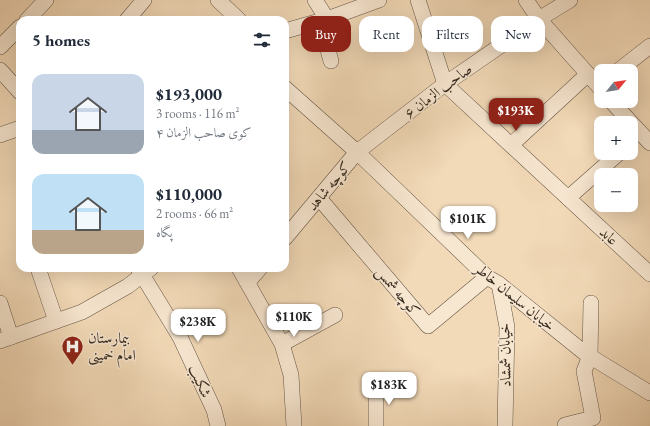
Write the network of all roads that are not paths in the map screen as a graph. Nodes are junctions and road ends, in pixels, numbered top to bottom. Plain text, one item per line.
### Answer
1 (46, 0) edge
2 (144, 0) edge
3 (218, 0) edge
4 (315, 0) edge
5 (380, 0) edge
6 (418, 0) edge
7 (526, 0) edge
8 (570, 0) edge
9 (30, 16) edge
10 (130, 16) edge
11 (235, 16) edge
12 (321, 16) edge
13 (334, 16) edge
14 (537, 16) edge
15 (544, 16) edge
16 (301, 26) edge
17 (545, 26) edge
18 (289, 30) edge
19 (16, 31) edge
20 (650, 46) edge
21 (0, 47) edge
22 (329, 52) edge
23 (491, 52) edge
24 (331, 61) dead end
25 (627, 64) edge
26 (0, 70) edge
27 (588, 74) junction
28 (594, 80) edge
29 (445, 84) junction
30 (16, 88) edge
31 (289, 92) edge
32 (617, 108) edge
33 (16, 129) edge
34 (0, 135) edge
35 (641, 139) edge
36 (511, 145) junction
37 (357, 152) junction
38 (611, 160) edge
39 (318, 198) junction
40 (568, 198) junction
41 (289, 233) edge
42 (39, 272) edge
43 (142, 272) edge
44 (145, 272) edge
45 (242, 272) edge
46 (257, 272) edge
47 (650, 274) edge
48 (493, 281) junction
49 (248, 282) junction
50 (0, 303) edge
51 (591, 303) dead end
52 (335, 315) dead end
53 (56, 321) junction
54 (15, 339) edge
55 (282, 344) junction
56 (590, 356) junction
57 (376, 387) dead end
58 (650, 393) edge
59 (565, 425) dead end
60 (218, 426) edge
61 (294, 426) edge
62 (376, 426) edge
63 (505, 426) edge

1 - 9 street
2 - 10 street
3 - 11 street
4 - 12 street
5 - 13 street
6 - 29 street
7 - 14 street
8 - 15 street, صاحب الزمان ۶
16 - 18 street
17 - 27 street
19 - 21 street
20 - 25 street
22 - 24 street
23 - 29 street, صاحب الزمان ۶
26 - 30 street
27 - 28 street
27 - 36 street
29 - 36 street, عابد
29 - 37 street, صاحب الزمان ۶
31 - 37 street, خیابان سلیمان خاطر
32 - 35 street
33 - 34 street
36 - 40 street, عابد
37 - 39 street, کوچه شاهد
37 - 48 street, خیابان سلیمان خاطر
38 - 40 street
39 - 41 street, کوچه شاهد
39 - 48 street, کوچه شمس
40 - 47 street, عابد
42 - 53 street
43 - 53 street
44 - 60 street, شکیب
45 - 49 street
46 - 49 street
48 - 56 street, خیابان سلیمان خاطر
48 - 63 street, خیابان شمشاد
49 - 55 street
50 - 54 street
51 - 56 street
52 - 55 street
53 - 54 street
55 - 61 street
56 - 58 street, خیابان سلیمان خاطر
56 - 59 street
57 - 62 street

